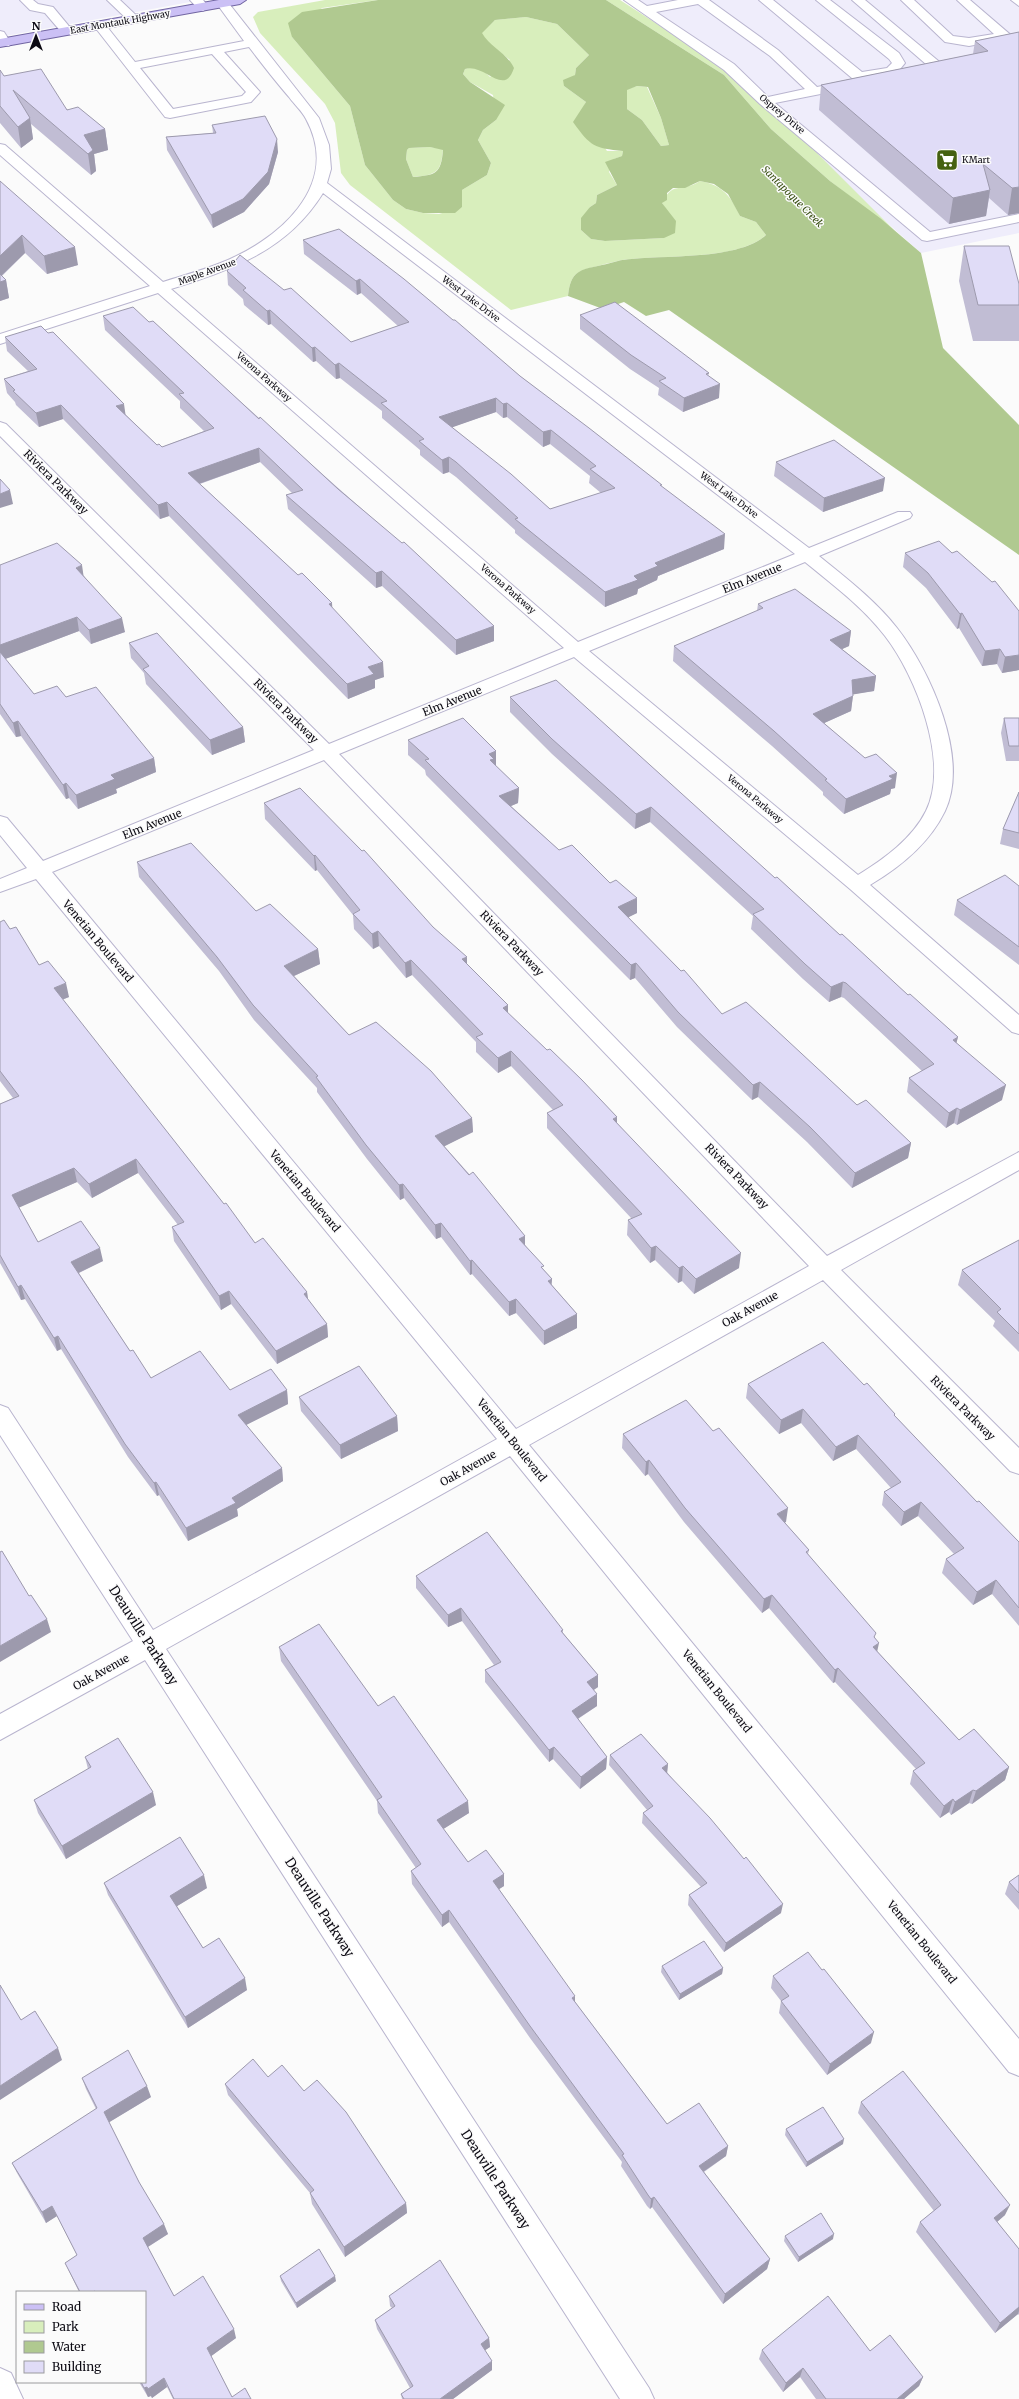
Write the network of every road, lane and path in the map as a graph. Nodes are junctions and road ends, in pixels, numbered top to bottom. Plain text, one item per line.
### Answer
1 (26, 0) edge
2 (113, 0) edge
3 (240, 0) edge
4 (630, 0) edge
5 (700, 0) edge
6 (765, 0) edge
7 (822, 0) edge
8 (858, 0) edge
9 (907, 0) edge
10 (963, 0) edge
11 (200, 4) edge
12 (223, 4) junction
13 (645, 10) junction
14 (134, 19) junction
15 (100, 26) junction
16 (67, 31) junction
17 (1004, 35) junction
18 (2, 40) edge
19 (252, 43) junction
20 (1019, 48) edge
21 (215, 50) junction
22 (1019, 52) edge
23 (1004, 55) edge
24 (952, 64) edge
25 (132, 66) junction
26 (937, 67) junction
27 (861, 79) junction
28 (814, 91) junction
29 (765, 101) junction
30 (0, 148) edge
31 (321, 184) junction
32 (1019, 218) edge
33 (162, 288) junction
34 (0, 339) edge
35 (0, 426) edge
36 (904, 515) dead end
37 (807, 555) junction
38 (577, 650) junction
39 (327, 752) junction
40 (0, 822) edge
41 (40, 870) junction
42 (858, 884) junction
43 (0, 886) edge
44 (1019, 1027) edge
45 (1019, 1160) edge
46 (825, 1268) junction
47 (0, 1415) edge
48 (513, 1442) junction
49 (1019, 1464) edge
50 (150, 1644) junction
51 (0, 1728) edge
52 (1016, 2053) edge
53 (0, 2384) edge
54 (7, 2399) edge
55 (638, 2399) edge

1 - 16 street
2 - 14 street
3 - 12 main road, East Montauk Highway
4 - 13 street, Osprey Drive
5 - 13 street
5 - 28 street
6 - 27 street
7 - 27 street
8 - 26 street
9 - 17 street
10 - 17 street
11 - 12 main road, East Montauk Highway
11 - 14 main road, East Montauk Highway
12 - 19 street, Maple Avenue
13 - 29 street, Osprey Drive
14 - 15 main road, East Montauk Highway
15 - 16 main road, East Montauk Highway
15 - 25 street
16 - 18 main road, East Montauk Highway
17 - 20 street
19 - 21 street
19 - 31 street, Maple Avenue
21 - 25 street
21 - 25 street
22 - 23 street
24 - 26 street
26 - 27 street
27 - 28 street
28 - 29 street
29 - 32 street, Osprey Drive
30 - 33 street, Verona Parkway
31 - 33 street, Maple Avenue
31 - 37 street, West Lake Drive
33 - 34 street, Maple Avenue
33 - 38 street, Verona Parkway
35 - 39 street, Riviera Parkway
36 - 37 street, Elm Avenue
37 - 38 street, Elm Avenue
37 - 42 street, West Lake Drive
38 - 39 street, Elm Avenue
38 - 42 street, Verona Parkway
39 - 41 street, Elm Avenue
39 - 46 street, Riviera Parkway
40 - 41 street, Venetian Boulevard
41 - 43 street, Elm Avenue
41 - 48 street, Venetian Boulevard
42 - 44 street, Verona Parkway
45 - 46 street, Oak Avenue
46 - 48 street, Oak Avenue
46 - 49 street, Riviera Parkway
47 - 50 street, Deauville Parkway
48 - 50 street, Oak Avenue
48 - 52 street, Venetian Boulevard
50 - 51 street, Oak Avenue
50 - 55 street, Deauville Parkway
53 - 54 street

